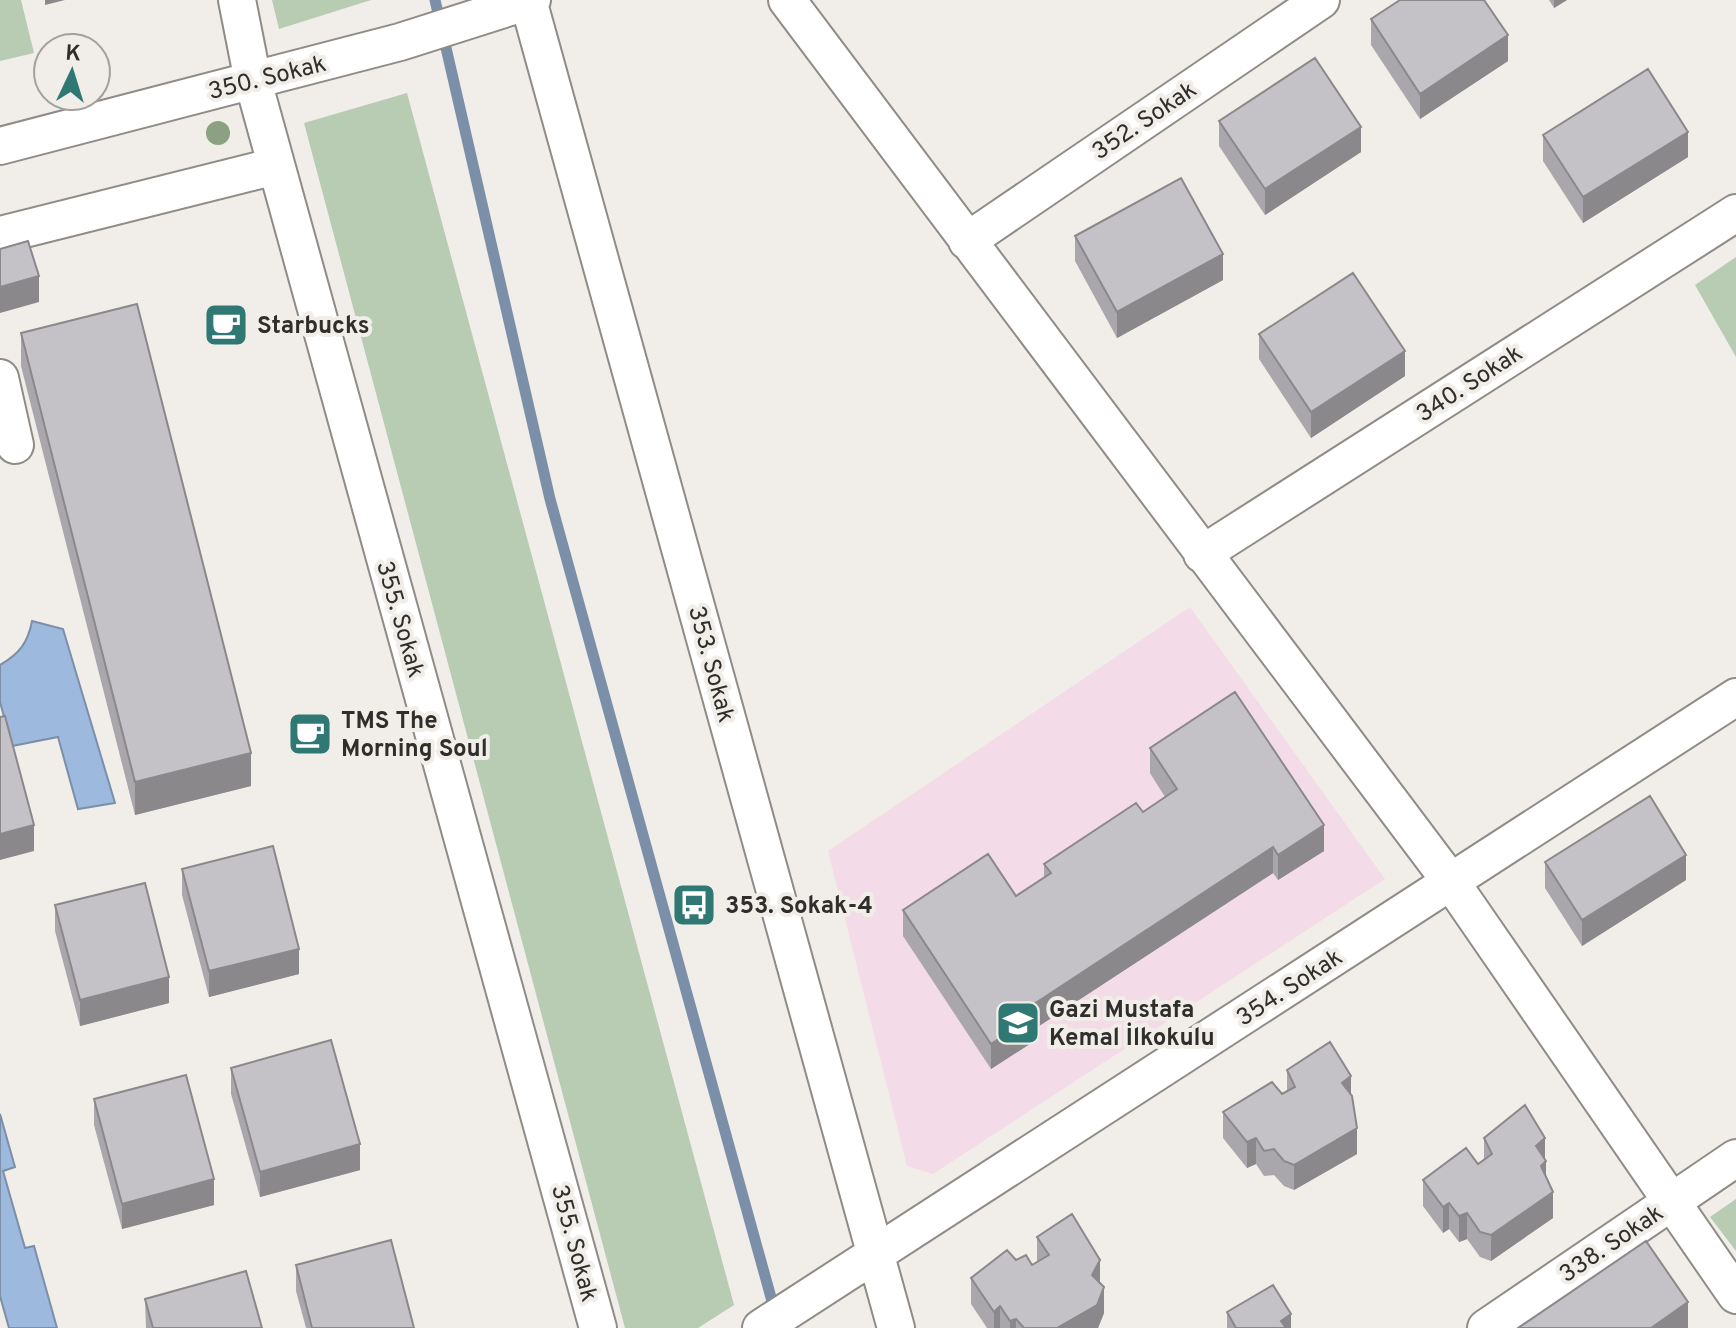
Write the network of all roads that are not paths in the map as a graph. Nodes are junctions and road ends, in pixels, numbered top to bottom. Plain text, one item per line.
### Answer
1 (237, 0) edge
2 (787, 0) edge
3 (1321, 0) edge
4 (529, 1) edge
5 (253, 81) junction
6 (0, 146) edge
7 (276, 166) junction
8 (1736, 213) edge
9 (0, 235) edge
10 (967, 241) junction
11 (0, 378) edge
12 (15, 445) dead end
13 (1202, 554) junction
14 (1736, 697) edge
15 (1451, 882) junction
16 (1736, 1158) edge
17 (1670, 1203) junction
18 (875, 1253) junction
19 (1736, 1295) edge
20 (598, 1328) edge
21 (761, 1328) edge
22 (896, 1328) edge
23 (1486, 1328) edge

1 - 5 street, 355. Sokak
2 - 10 street
3 - 10 street, 352. Sokak
4 - 5 street, 350. Sokak
4 - 18 street, 353. Sokak
5 - 6 street, 350. Sokak
5 - 7 street, 355. Sokak
7 - 9 street
7 - 20 street, 355. Sokak
8 - 13 street, 340. Sokak
10 - 13 street
11 - 12 street
13 - 15 street
14 - 15 street, 354. Sokak
15 - 17 street
15 - 18 street, 354. Sokak
16 - 17 street, 338. Sokak
17 - 19 street
17 - 23 street, 338. Sokak
18 - 21 street, 354. Sokak
18 - 22 street, 353. Sokak

